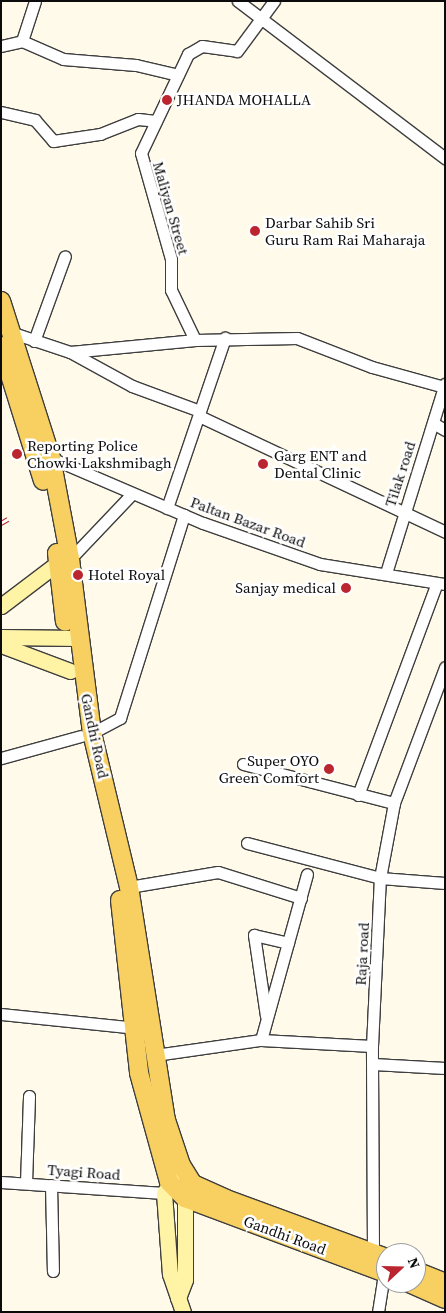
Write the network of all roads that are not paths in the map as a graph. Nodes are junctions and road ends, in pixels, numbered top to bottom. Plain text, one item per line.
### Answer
1 (35, 1) edge
2 (238, 1) edge
3 (274, 1) edge
4 (262, 23) junction
5 (22, 40) junction
6 (1, 46) edge
7 (178, 75) junction
8 (1, 112) edge
9 (156, 121) junction
10 (445, 158) edge
11 (66, 256) dead end
12 (2, 304) edge
13 (225, 338) junction
14 (195, 340) junction
15 (34, 341) junction
16 (5, 350) edge
17 (70, 352) junction
18 (444, 386) edge
19 (199, 414) junction
20 (433, 423) junction
21 (445, 430) edge
22 (51, 458) junction
23 (132, 494) junction
24 (167, 508) junction
25 (403, 510) junction
26 (184, 515) junction
27 (445, 532) edge
28 (65, 561) junction
29 (386, 574) junction
30 (441, 584) edge
31 (1, 606) edge
32 (1, 637) edge
33 (73, 638) junction
34 (1, 645) edge
35 (445, 667) edge
36 (70, 670) junction
37 (86, 735) junction
38 (1, 758) edge
39 (243, 764) dead end
40 (358, 795) junction
41 (394, 803) junction
42 (247, 843) dead end
43 (307, 874) dead end
44 (380, 878) junction
45 (445, 883) edge
46 (129, 887) junction
47 (301, 898) junction
48 (288, 943) junction
49 (1, 1014) edge
50 (266, 1021) junction
51 (136, 1028) junction
52 (261, 1040) junction
53 (372, 1046) junction
54 (155, 1055) junction
55 (373, 1064) junction
56 (445, 1068) edge
57 (29, 1096) dead end
58 (181, 1165) junction
59 (1, 1182) edge
60 (26, 1183) junction
61 (51, 1185) junction
62 (166, 1187) junction
63 (189, 1191) junction
64 (381, 1243) edge
65 (376, 1262) edge
66 (53, 1271) dead end
67 (426, 1274) edge
68 (445, 1283) edge
69 (426, 1291) edge
70 (380, 1293) edge
71 (445, 1299) edge
72 (180, 1305) edge
73 (378, 1312) edge

1 - 5 street
2 - 4 street
3 - 4 street
4 - 7 street, Maliyan Street
4 - 10 street
5 - 6 street
5 - 7 street
7 - 9 street, Maliyan Street
8 - 9 street
9 - 14 street, Maliyan Street
11 - 15 street
12 - 16 main road, Gandhi Road
13 - 14 street
13 - 18 street
13 - 19 street
14 - 17 street
15 - 16 street
15 - 17 street
16 - 22 main road, Gandhi Road
16 - 28 main road, Gandhi Road
17 - 19 street
18 - 20 street, Tilak road
19 - 24 street
19 - 25 street
20 - 21 street
20 - 25 street, Tilak road
22 - 23 street, Paltan Bazar Road
22 - 28 main road, Gandhi Road
23 - 24 street, Paltan Bazar Road
23 - 28 street
24 - 26 street, Paltan Bazar Road
25 - 27 street
25 - 29 street, Tilak road
26 - 29 street, Paltan Bazar Road
26 - 37 street
28 - 31 main road
28 - 33 main road, Gandhi Road
29 - 30 street, Paltan Bazar Road
30 - 40 street
32 - 33 main road
33 - 36 main road, Gandhi Road
33 - 37 main road, Gandhi Road
34 - 36 main road
35 - 41 street, Raja road
36 - 37 main road, Gandhi Road
37 - 38 street
37 - 46 main road, Gandhi Road
37 - 51 main road, Gandhi Road
39 - 40 street
40 - 41 street
41 - 44 street, Raja road
42 - 44 street
43 - 47 street
44 - 45 street
44 - 53 street, Raja road
46 - 47 street
46 - 54 main road, Gandhi Road
47 - 48 street
48 - 50 street
48 - 50 street
49 - 51 street
50 - 52 street
51 - 62 main road, Gandhi Road
52 - 53 street
52 - 54 street
53 - 55 street, Raja road
54 - 58 main road, Gandhi Road
55 - 56 street
55 - 64 street, Raja road
57 - 60 street
58 - 62 main road
58 - 63 main road, Gandhi Road
59 - 60 street, Tyagi Road
60 - 61 street, Tyagi Road
61 - 62 street, Tyagi Road
61 - 66 street
62 - 63 main road
62 - 72 main road
63 - 65 main road, Gandhi Road
63 - 72 main road
67 - 68 main road
69 - 71 main road
70 - 73 street, Raja road

